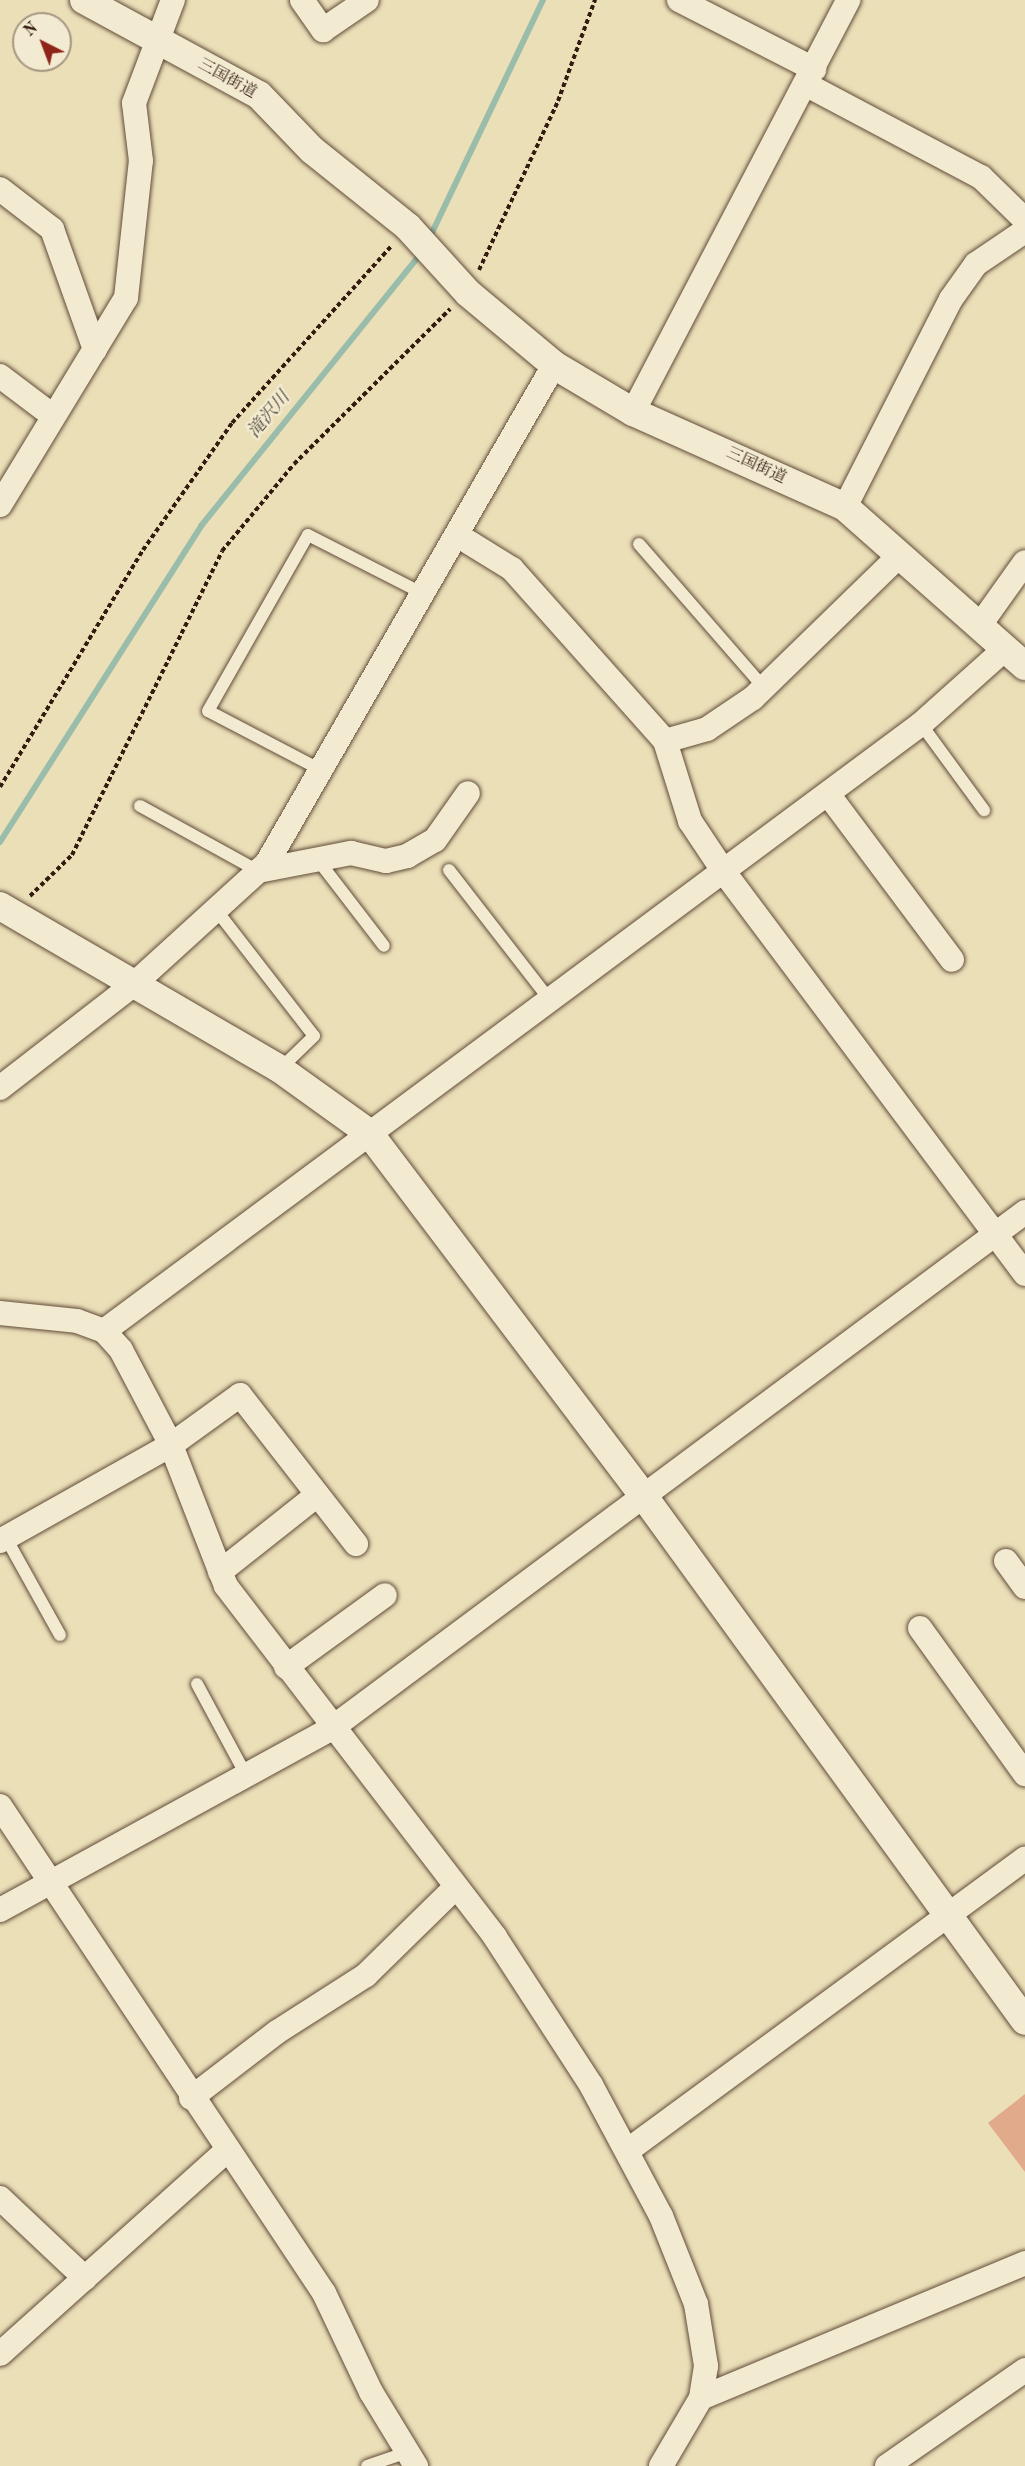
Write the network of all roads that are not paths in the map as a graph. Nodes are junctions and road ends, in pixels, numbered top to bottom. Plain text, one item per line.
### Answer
1 (84, 0) edge
2 (173, 0) edge
3 (302, 0) edge
4 (367, 0) edge
5 (679, 0) edge
6 (848, 0) edge
7 (158, 42) junction
8 (811, 77) junction
9 (0, 189) edge
10 (1025, 220) edge
11 (1025, 231) edge
12 (95, 350) junction
13 (554, 365) junction
14 (0, 376) edge
15 (633, 412) junction
16 (53, 416) junction
17 (0, 505) edge
18 (845, 507) junction
19 (457, 535) junction
20 (639, 544) dead end
21 (901, 554) junction
22 (1025, 562) edge
23 (424, 594) junction
24 (980, 625) junction
25 (1015, 657) edge
26 (764, 688) junction
27 (921, 724) junction
28 (665, 741) junction
29 (321, 770) junction
30 (468, 793) dead end
31 (828, 794) junction
32 (140, 806) dead end
33 (984, 810) dead end
34 (318, 860) junction
35 (449, 870) dead end
36 (258, 871) junction
37 (724, 872) junction
38 (6, 909) edge
39 (217, 911) junction
40 (384, 946) dead end
41 (952, 960) dead end
42 (133, 985) junction
43 (550, 1000) junction
44 (280, 1069) junction
45 (0, 1088) edge
46 (369, 1133) junction
47 (1025, 1212) edge
48 (997, 1236) junction
49 (1025, 1274) edge
50 (0, 1313) edge
51 (104, 1331) junction
52 (171, 1445) junction
53 (317, 1495) junction
54 (645, 1498) junction
55 (3, 1539) edge
56 (356, 1544) dead end
57 (1006, 1561) dead end
58 (220, 1572) junction
59 (1025, 1587) edge
60 (385, 1595) dead end
61 (920, 1628) dead end
62 (60, 1635) dead end
63 (286, 1667) junction
64 (197, 1684) dead end
65 (332, 1728) junction
66 (1025, 1774) edge
67 (246, 1775) junction
68 (0, 1806) edge
69 (1025, 1859) edge
70 (47, 1884) junction
71 (456, 1887) junction
72 (0, 1910) edge
73 (947, 1917) junction
74 (1025, 2021) edge
75 (191, 2098) junction
76 (226, 2151) junction
77 (627, 2151) junction
78 (0, 2198) edge
79 (1025, 2263) edge
80 (85, 2278) junction
81 (2, 2347) edge
82 (1025, 2370) edge
83 (701, 2398) junction
84 (411, 2459) edge
85 (367, 2466) edge
86 (661, 2466) edge
87 (887, 2466) edge

1 - 7 street, 三国街道
2 - 7 street
3 - 4 street
5 - 8 street
6 - 8 street
7 - 12 street
7 - 13 street, 三国街道
8 - 10 street
8 - 15 street
9 - 12 street
11 - 18 street
12 - 16 street
13 - 15 street, 三国街道
13 - 19 street
14 - 16 street
15 - 18 street, 三国街道
16 - 17 street
18 - 21 street, 三国街道
19 - 23 street
19 - 28 street
20 - 26 lane
21 - 24 street, 三国街道
21 - 26 street
22 - 24 street
23 - 29 street
23 - 29 lane
24 - 25 street, 三国街道
25 - 27 street
26 - 28 street
27 - 31 street
27 - 33 lane
28 - 37 street
29 - 36 street
30 - 34 street
31 - 37 street
31 - 41 street
32 - 36 lane
34 - 36 street
34 - 40 lane
35 - 43 lane
36 - 39 street
37 - 43 street
37 - 48 street
38 - 42 street
39 - 42 street
39 - 44 lane
42 - 44 street
42 - 45 street
43 - 46 street
44 - 46 street
46 - 51 street
46 - 54 street
47 - 48 street
48 - 49 street
48 - 54 street
50 - 51 street
51 - 52 street
52 - 53 street
52 - 55 street
52 - 58 street
53 - 56 street
53 - 58 street
54 - 65 street
54 - 73 street
55 - 62 lane
57 - 59 street
58 - 63 street
60 - 63 street
61 - 66 street
63 - 65 street
64 - 67 lane
65 - 67 street
65 - 71 street
67 - 70 street
68 - 70 street
69 - 73 street
70 - 72 street
70 - 75 street
71 - 75 street
71 - 77 street
73 - 74 street
73 - 77 street
75 - 76 street
76 - 80 street
76 - 84 street
77 - 83 street
78 - 80 street
79 - 83 street
80 - 81 street
82 - 87 street
83 - 86 street
84 - 85 lane

